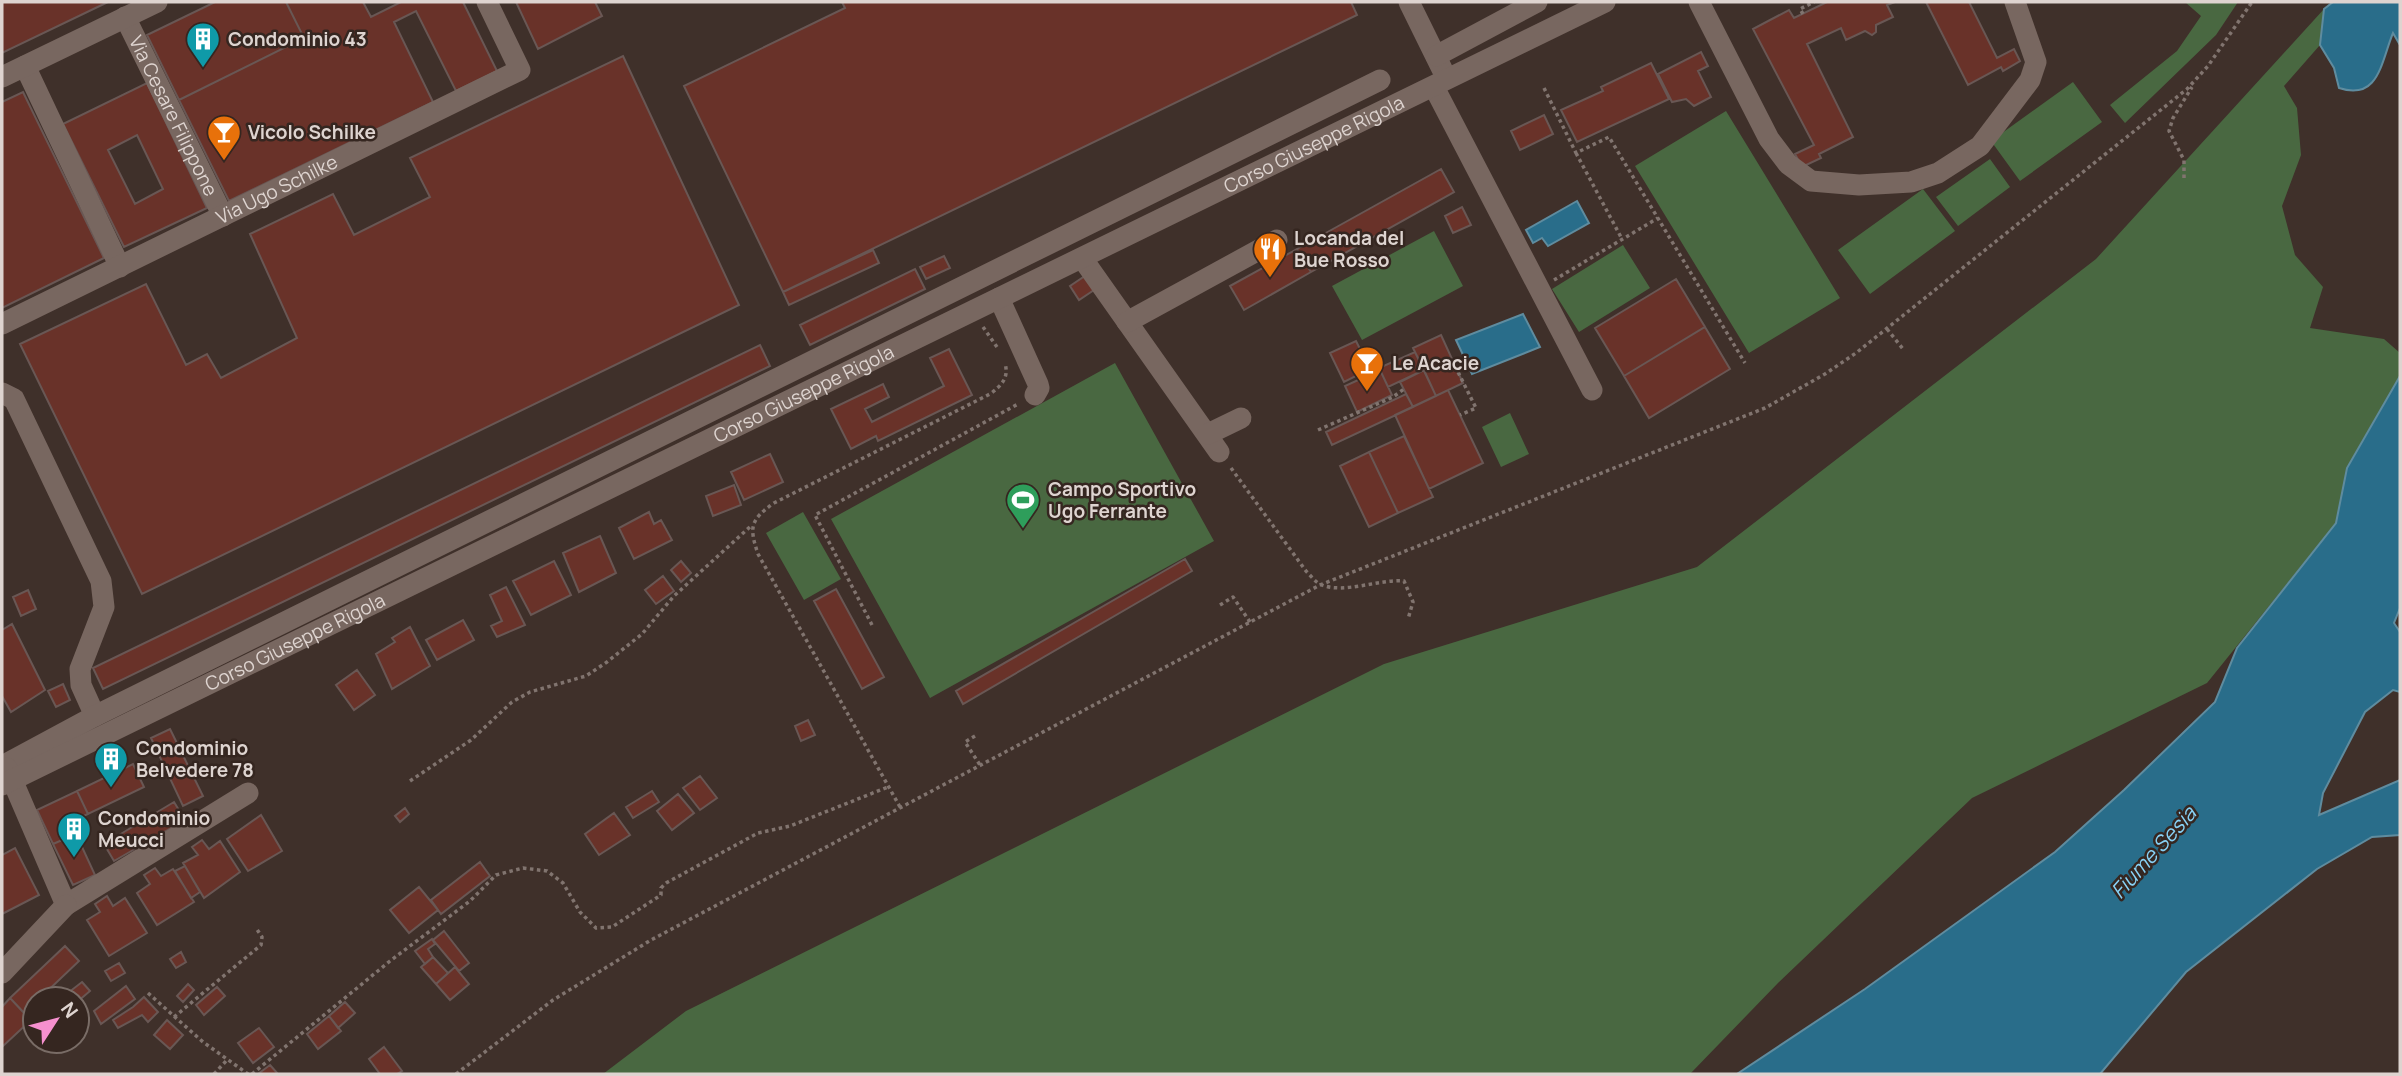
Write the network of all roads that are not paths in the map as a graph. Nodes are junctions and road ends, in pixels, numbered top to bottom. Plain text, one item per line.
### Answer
1 (157, 2) edge
2 (487, 2) edge
3 (1409, 2) edge
4 (1537, 2) edge
5 (1605, 2) edge
6 (1699, 2) edge
7 (2015, 2) edge
8 (125, 17) junction
9 (1436, 56) junction
10 (25, 66) junction
11 (2, 77) edge
12 (1380, 80) dead end
13 (1441, 83) junction
14 (223, 216) junction
15 (1277, 240) dead end
16 (1082, 258) junction
17 (120, 267) junction
18 (999, 298) junction
19 (1127, 322) junction
20 (2, 324) edge
21 (1591, 390) dead end
22 (2, 393) edge
23 (1035, 395) road end
24 (1241, 418) dead end
25 (292, 619) junction
26 (292, 643) junction
27 (95, 716) junction
28 (4, 770) edge
29 (248, 793) dead end
30 (66, 905) junction
31 (2, 973) edge

1 - 8 street
2 - 14 street, Via Ugo Schilke
3 - 9 street
4 - 9 street
5 - 13 street, Corso Giuseppe Rigola
6 - 7 street
8 - 10 street
8 - 14 street, Via Cesare Filippone
9 - 13 street
10 - 11 street
10 - 17 street
12 - 25 street
13 - 16 street, Corso Giuseppe Rigola
13 - 21 street
14 - 17 street, Via Ugo Schilke
15 - 19 street
16 - 18 street, Corso Giuseppe Rigola
16 - 19 street
17 - 20 street, Via Ugo Schilke
18 - 23 street
18 - 26 street, Corso Giuseppe Rigola
19 - 24 street
22 - 27 street
25 - 26 street
25 - 27 street
26 - 28 street, Corso Giuseppe Rigola
27 - 28 street
28 - 30 street
29 - 30 street
30 - 31 street

